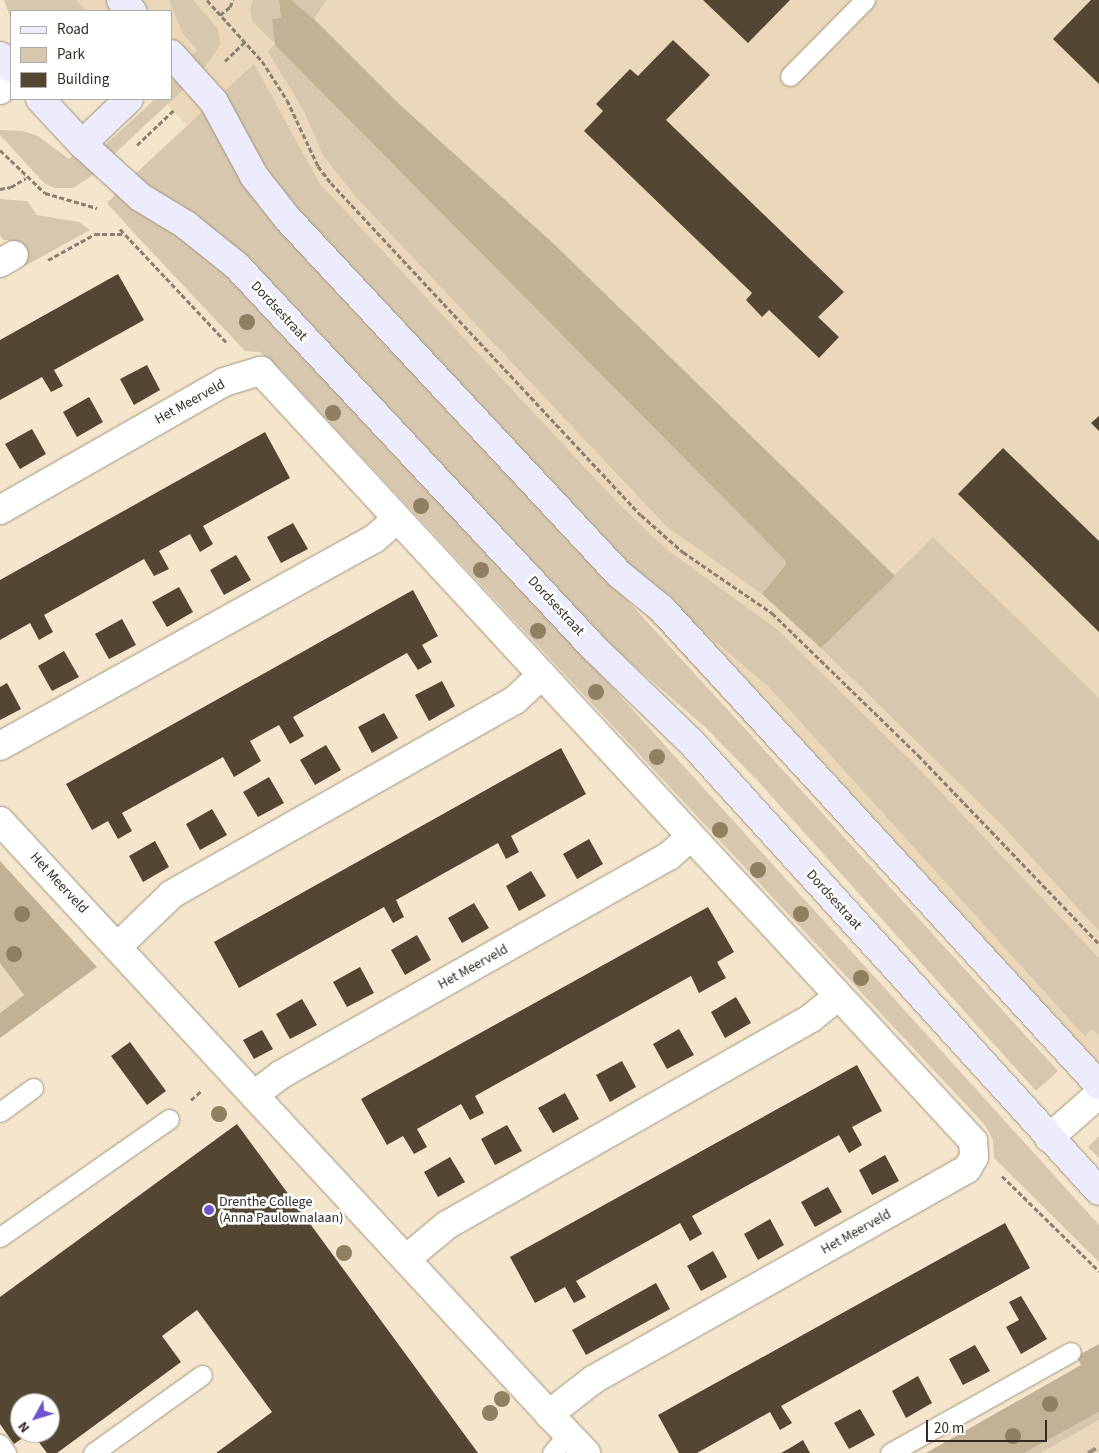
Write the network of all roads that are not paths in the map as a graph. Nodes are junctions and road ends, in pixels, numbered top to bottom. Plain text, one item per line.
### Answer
1 (121, 0) edge
2 (865, 0) edge
3 (131, 10) edge
4 (0, 56) edge
5 (172, 56) edge
6 (10, 67) edge
7 (790, 76) dead end
8 (10, 81) edge
9 (0, 90) edge
10 (41, 100) edge
11 (128, 100) edge
12 (82, 144) junction
13 (0, 510) edge
14 (397, 519) junction
15 (542, 675) junction
16 (0, 746) edge
17 (0, 821) edge
18 (692, 838) junction
19 (117, 947) junction
20 (838, 996) junction
21 (1099, 1085) edge
22 (33, 1088) dead end
23 (1099, 1094) edge
24 (254, 1095) junction
25 (0, 1112) edge
26 (169, 1119) road end
27 (1049, 1138) junction
28 (1099, 1191) edge
29 (0, 1237) edge
30 (406, 1259) junction
31 (1071, 1352) dead end
32 (202, 1376) dead end
33 (550, 1414) junction
34 (0, 1444) edge
35 (569, 1447) edge
36 (6, 1453) edge
37 (93, 1453) edge
38 (890, 1453) edge

1 - 3 main road
2 - 7 lane
4 - 6 main road
5 - 21 main road
8 - 9 street
10 - 12 main road, Dordsestraat
11 - 12 main road
12 - 27 main road, Dordsestraat
13 - 14 street, Het Meerveld
14 - 15 street
14 - 16 street
15 - 18 street
15 - 19 street
17 - 19 street, Het Meerveld
18 - 20 street
18 - 24 street, Het Meerveld
19 - 24 street, Het Meerveld
20 - 30 street
20 - 33 street, Het Meerveld
22 - 25 lane
23 - 27 street
24 - 30 street, Het Meerveld
26 - 29 lane
27 - 28 main road, Dordsestraat
30 - 33 street, Het Meerveld
31 - 38 lane
32 - 37 lane
33 - 35 street, Het Meerveld
34 - 36 lane

